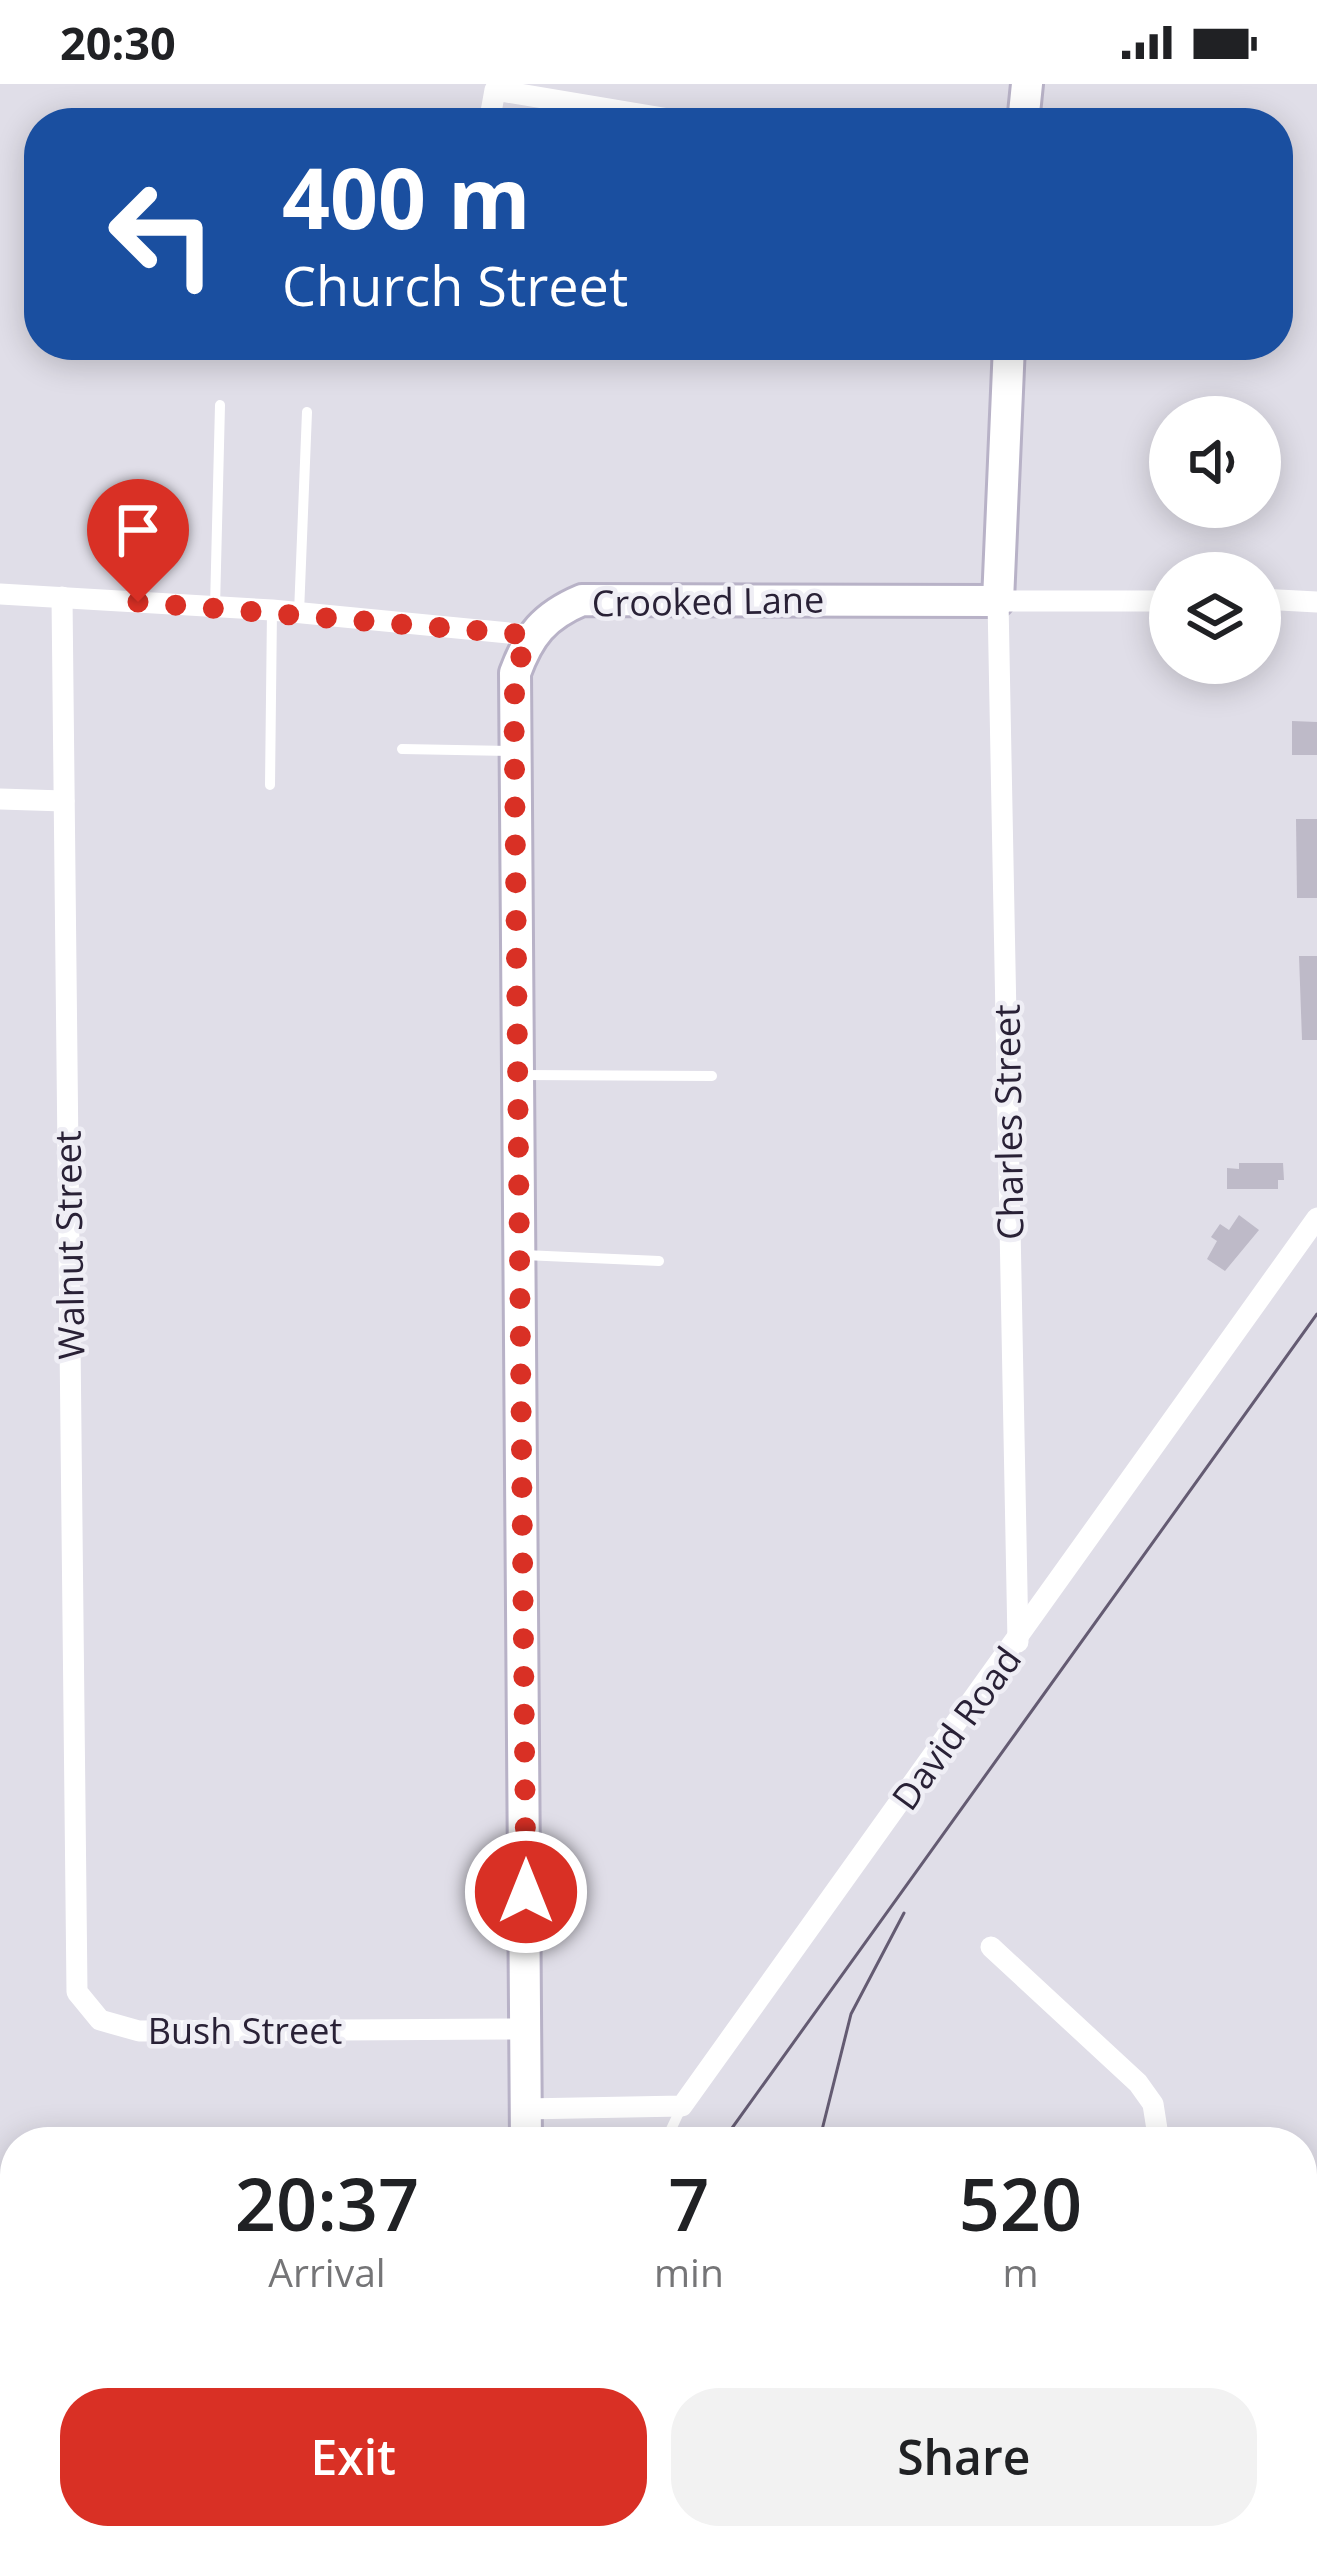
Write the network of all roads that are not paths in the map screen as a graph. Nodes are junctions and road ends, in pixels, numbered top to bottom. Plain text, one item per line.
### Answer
1 (492, 108) edge
2 (603, 108) edge
3 (1009, 360) edge
4 (220, 405) dead end
5 (307, 412) dead end
6 (0, 594) edge
7 (62, 597) junction
8 (1281, 600) edge
9 (998, 601) junction
10 (1149, 601) edge
11 (1317, 602) edge
12 (215, 607) junction
13 (272, 610) junction
14 (299, 613) junction
15 (529, 635) junction
16 (402, 749) dead end
17 (518, 751) junction
18 (270, 784) dead end
19 (0, 799) edge
20 (64, 801) junction
21 (520, 1075) junction
22 (712, 1076) dead end
23 (1317, 1217) edge
24 (521, 1255) junction
25 (659, 1261) dead end
26 (1018, 1642) junction
27 (79, 1893) joint
28 (991, 1947) dead end
29 (527, 2029) junction
30 (682, 2106) junction
31 (525, 2108) junction
32 (526, 2127) edge
33 (672, 2127) edge
34 (1157, 2127) edge

1 - 2 street
3 - 9 street
4 - 12 lane
5 - 14 lane
6 - 7 street
7 - 12 street
7 - 20 street, Walnut Street
8 - 11 street
9 - 10 street
9 - 15 street, Crooked Lane
9 - 26 street, Charles Street
12 - 13 street
13 - 14 street
13 - 18 lane
14 - 15 street
15 - 17 street
16 - 17 lane
17 - 21 street
19 - 20 street
20 - 27 street, Walnut Street
21 - 22 lane
21 - 24 street
23 - 26 street, David Road
24 - 25 lane
24 - 29 street
26 - 30 street, David Road
27 - 29 street, Bush Street
28 - 34 street
29 - 31 street
30 - 31 street
30 - 33 lane
31 - 32 street

